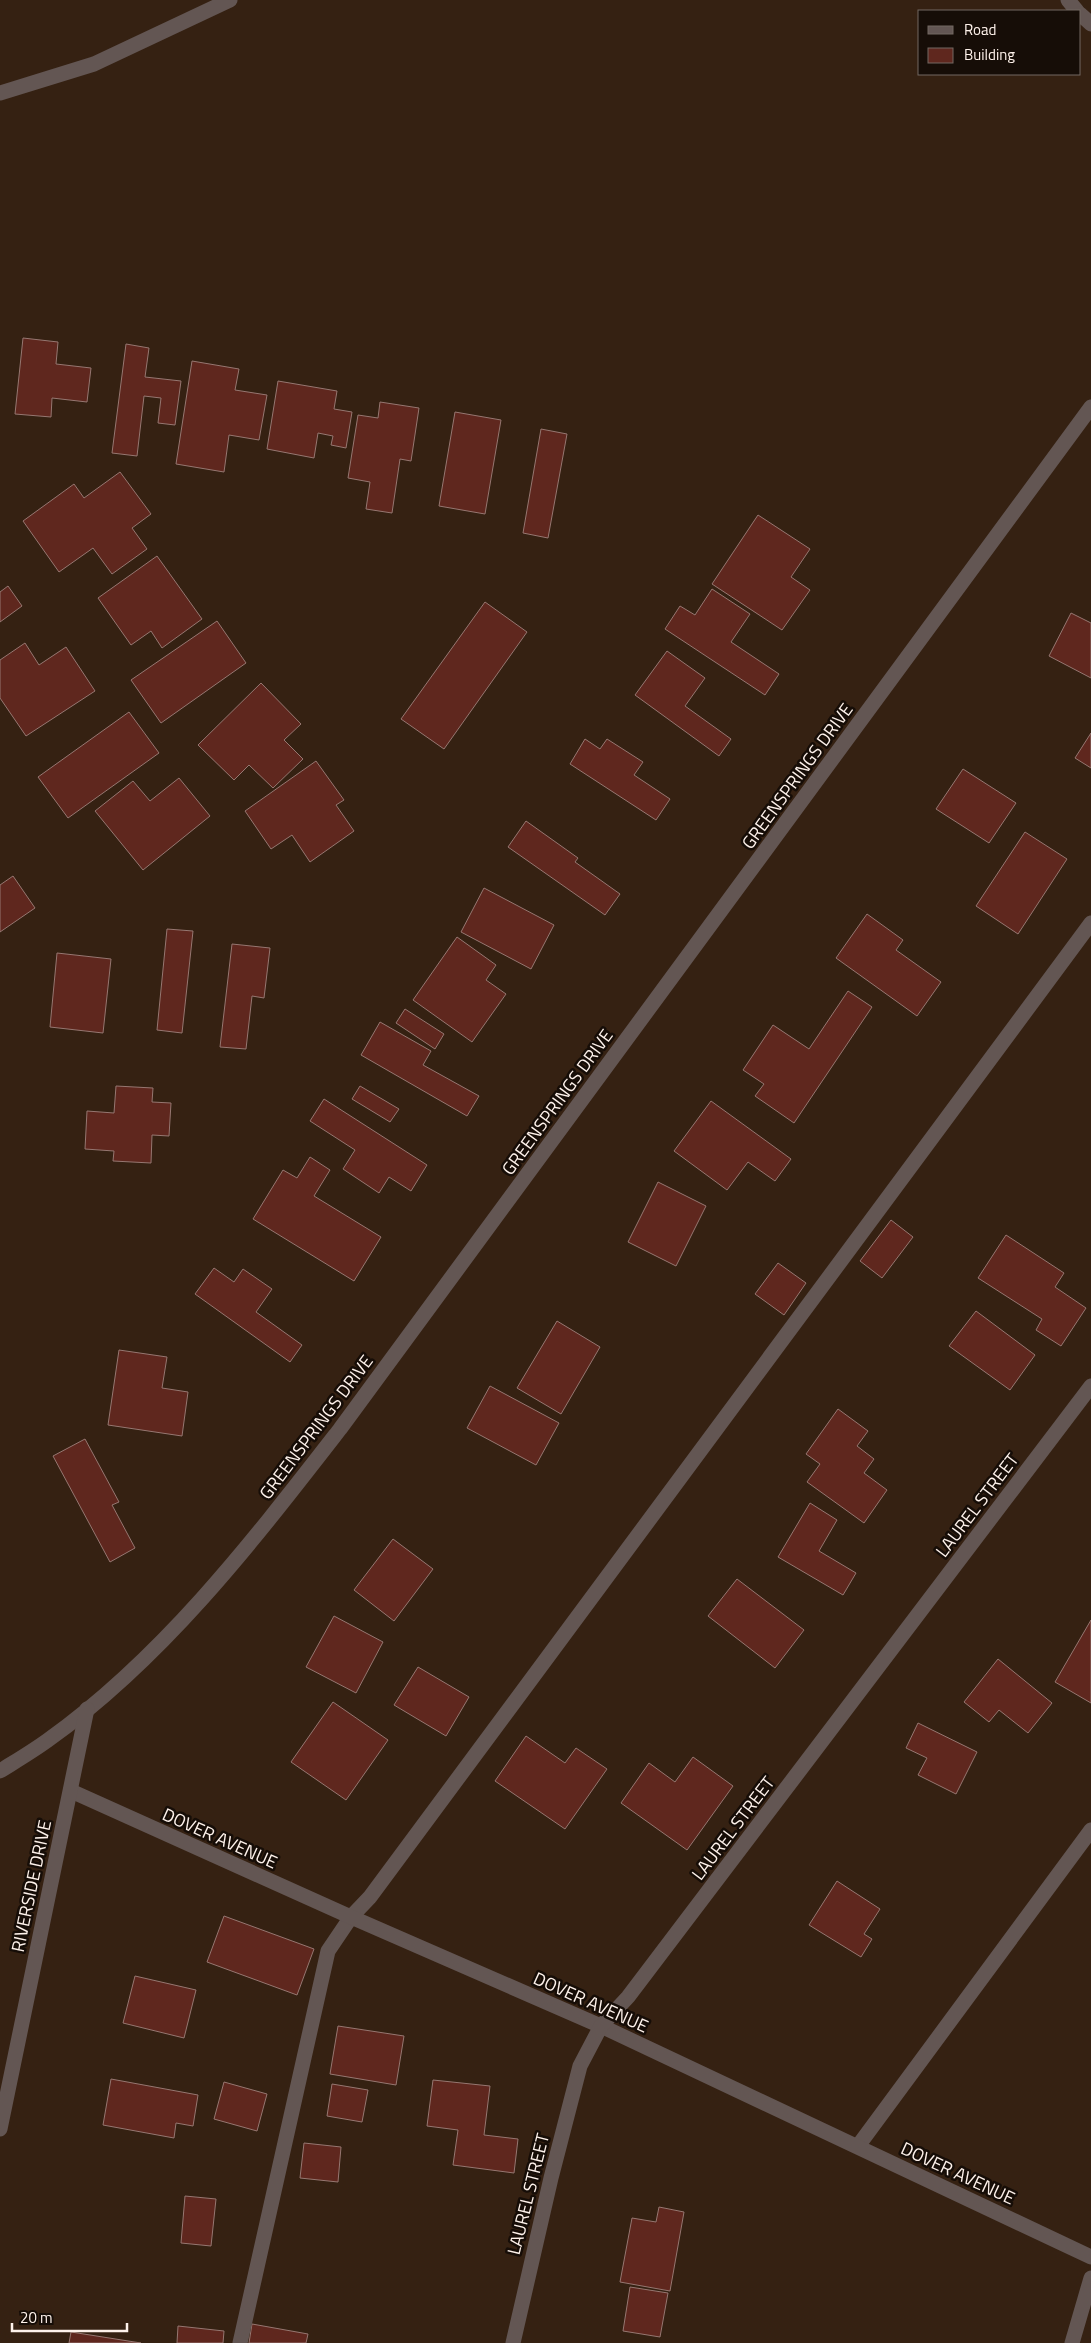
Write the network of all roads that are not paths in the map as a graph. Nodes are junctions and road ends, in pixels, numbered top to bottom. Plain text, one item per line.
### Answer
1 (230, 0) edge
2 (1068, 0) edge
3 (1076, 10) edge
4 (1081, 15) edge
5 (1091, 24) edge
6 (0, 93) edge
7 (1091, 407) edge
8 (1091, 923) edge
9 (1091, 1386) edge
10 (87, 1709) junction
11 (0, 1771) edge
12 (70, 1791) junction
13 (1091, 1830) edge
14 (351, 1917) junction
15 (601, 2026) junction
16 (0, 2129) edge
17 (858, 2146) junction
18 (1091, 2257) edge
19 (1091, 2278) edge
20 (240, 2343) edge
21 (513, 2343) edge
22 (1072, 2343) edge

1 - 6 street
2 - 3 street
4 - 5 street
7 - 10 street, GREENSPRINGS DRIVE
8 - 14 street
9 - 15 street, LAUREL STREET
10 - 11 street, GREENSPRINGS DRIVE
10 - 12 street, RIVERSIDE DRIVE
12 - 14 street, DOVER AVENUE
12 - 16 street, RIVERSIDE DRIVE
13 - 17 street
14 - 15 street, DOVER AVENUE
14 - 20 street
15 - 17 street, DOVER AVENUE
15 - 21 street, LAUREL STREET
17 - 18 street, DOVER AVENUE
19 - 22 street

